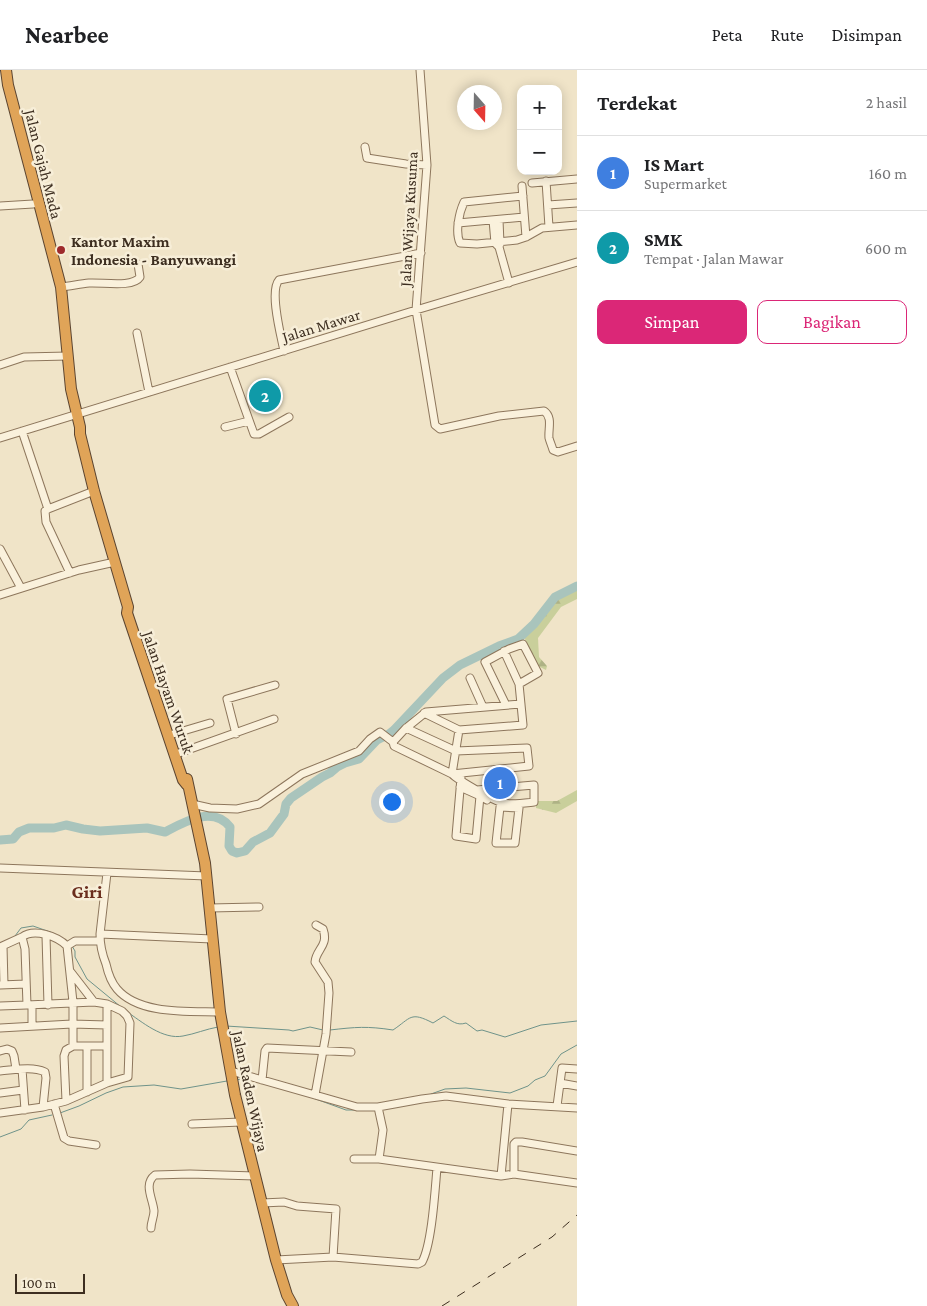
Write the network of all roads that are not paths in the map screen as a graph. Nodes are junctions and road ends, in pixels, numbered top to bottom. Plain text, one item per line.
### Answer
1 (6, 70) edge
2 (420, 70) edge
3 (0, 79) edge
4 (365, 147) dead end
5 (427, 165) junction
6 (577, 179) edge
7 (546, 181) junction
8 (532, 183) dead end
9 (522, 186) dead end
10 (523, 196) junction
11 (577, 203) edge
12 (33, 204) junction
13 (548, 205) junction
14 (0, 206) edge
15 (524, 217) junction
16 (496, 220) junction
17 (458, 223) junction
18 (577, 225) edge
19 (549, 227) junction
20 (526, 237) junction
21 (498, 244) junction
22 (421, 253) junction
23 (577, 262) edge
24 (138, 264) dead end
25 (509, 283) junction
26 (61, 287) junction
27 (416, 310) junction
28 (137, 333) dead end
29 (284, 351) junction
30 (65, 356) junction
31 (0, 365) edge
32 (230, 367) junction
33 (149, 392) junction
34 (75, 414) junction
35 (289, 416) dead end
36 (249, 422) junction
37 (226, 427) dead end
38 (22, 431) junction
39 (0, 438) edge
40 (577, 446) edge
41 (94, 491) junction
42 (46, 512) junction
43 (0, 549) edge
44 (115, 562) junction
45 (70, 573) junction
46 (21, 588) junction
47 (0, 595) edge
48 (128, 606) junction
49 (504, 652) junction
50 (470, 678) dead end
51 (519, 684) junction
52 (275, 685) dead end
53 (520, 704) junction
54 (506, 705) junction
55 (483, 707) junction
56 (424, 714) junction
57 (274, 719) dead end
58 (210, 723) dead end
59 (406, 728) junction
60 (460, 730) junction
61 (173, 734) junction
62 (236, 734) junction
63 (389, 739) junction
64 (456, 751) junction
65 (179, 754) junction
66 (462, 772) junction
67 (452, 774) junction
68 (461, 784) junction
69 (187, 785) junction
70 (479, 793) junction
71 (500, 805) junction
72 (193, 806) junction
73 (0, 868) edge
74 (107, 873) junction
75 (207, 876) junction
76 (259, 907) dead end
77 (210, 908) junction
78 (316, 925) dead end
79 (46, 936) junction
80 (22, 938) junction
81 (100, 938) junction
82 (212, 939) junction
83 (70, 944) junction
84 (2, 947) edge
85 (70, 971) junction
86 (26, 984) junction
87 (2, 985) edge
88 (73, 1002) junction
89 (94, 1002) junction
90 (48, 1004) junction
91 (107, 1004) junction
92 (30, 1005) junction
93 (0, 1006) edge
94 (220, 1012) junction
95 (72, 1024) junction
96 (107, 1025) junction
97 (32, 1026) junction
98 (0, 1028) edge
99 (73, 1046) junction
100 (87, 1046) junction
101 (106, 1046) junction
102 (0, 1050) edge
103 (323, 1051) junction
104 (351, 1052) dead end
105 (19, 1069) junction
106 (577, 1069) edge
107 (0, 1071) edge
108 (231, 1071) junction
109 (262, 1080) junction
110 (107, 1083) junction
111 (560, 1085) junction
112 (577, 1086) edge
113 (23, 1090) junction
114 (87, 1092) junction
115 (0, 1093) edge
116 (315, 1095) junction
117 (66, 1101) junction
118 (54, 1104) junction
119 (508, 1104) junction
120 (557, 1106) junction
121 (43, 1107) junction
122 (378, 1107) junction
123 (577, 1108) edge
124 (25, 1110) junction
125 (0, 1113) edge
126 (241, 1122) junction
127 (192, 1124) dead end
128 (96, 1144) dead end
129 (577, 1151) edge
130 (354, 1159) dead end
131 (379, 1159) junction
132 (437, 1168) junction
133 (514, 1174) junction
134 (254, 1176) junction
135 (501, 1176) junction
136 (577, 1183) edge
137 (262, 1203) junction
138 (151, 1228) dead end
139 (333, 1257) junction
140 (276, 1260) junction
141 (293, 1306) edge

1 - 26 highway, Jalan Gajah Mada
2 - 5 street, Jalan Wijaya Kusuma
3 - 12 highway
4 - 5 street
5 - 22 street, Jalan Wijaya Kusuma
6 - 7 street
7 - 8 street
7 - 13 street
9 - 10 street
10 - 15 street
10 - 17 street
11 - 13 street
12 - 14 street
12 - 30 highway
13 - 19 street
15 - 16 street
15 - 20 street
16 - 17 street
16 - 21 street
17 - 21 street
18 - 19 street
19 - 20 street
20 - 21 street
21 - 25 street
22 - 27 street, Jalan Wijaya Kusuma
22 - 29 street
23 - 25 street, Jalan Mawar
24 - 26 street
25 - 27 street, Jalan Mawar
26 - 30 highway, Jalan Gajah Mada
27 - 29 street, Jalan Mawar
27 - 40 street, Jalan Wijaya Kusuma
28 - 33 street
29 - 32 street, Jalan Mawar
30 - 31 street
30 - 34 highway, Jalan Gajah Mada
30 - 34 highway
32 - 33 street, Jalan Mawar
32 - 36 street
33 - 34 street, Jalan Mawar
34 - 38 street, Jalan Mawar
34 - 41 highway, Jalan Hayam Wuruk
35 - 36 street
36 - 37 street
38 - 39 street, Jalan Mawar
38 - 42 street
41 - 42 street
41 - 44 highway, Jalan Hayam Wuruk
42 - 45 street
43 - 46 street
44 - 45 street
44 - 48 highway, Jalan Hayam Wuruk
45 - 46 street
46 - 47 street
48 - 61 highway, Jalan Hayam Wuruk
48 - 69 highway, Jalan Hayam Wuruk
49 - 51 street
49 - 51 street
49 - 54 street
50 - 55 street
51 - 53 street
52 - 62 street
53 - 54 street
53 - 60 street
54 - 55 street
55 - 56 street
56 - 59 street
56 - 60 street
57 - 62 street
58 - 61 street
59 - 63 street
59 - 64 street
60 - 64 street
61 - 65 highway, Jalan Hayam Wuruk
62 - 65 street
63 - 67 street
63 - 72 street
64 - 66 street
64 - 67 street
65 - 69 highway, Jalan Hayam Wuruk
66 - 67 street
66 - 68 street
67 - 68 street
68 - 70 street
68 - 70 street
69 - 72 highway, Jalan Hayam Wuruk
70 - 71 street
70 - 71 street
71 - 71 street
72 - 75 highway, Jalan Hayam Wuruk
73 - 74 street
74 - 75 street
74 - 81 street
75 - 77 highway, Jalan Raden Wijaya
76 - 77 street
77 - 82 highway, Jalan Raden Wijaya
78 - 103 street
79 - 80 street
79 - 83 street
79 - 90 street
80 - 84 street
80 - 86 street
81 - 82 street
81 - 83 street
81 - 94 street
82 - 94 highway, Jalan Raden Wijaya
83 - 85 street
84 - 87 street
85 - 88 street
85 - 89 street
86 - 87 street
86 - 92 street
88 - 89 street
88 - 90 street
88 - 95 street
89 - 91 street
90 - 92 street
91 - 96 street
91 - 110 street
92 - 93 street
92 - 97 street
94 - 108 highway, Jalan Raden Wijaya
95 - 96 street
95 - 97 street
95 - 99 street
96 - 101 street
97 - 98 street
99 - 100 street
99 - 117 street
100 - 101 street
100 - 114 street
101 - 110 street
102 - 105 street
103 - 104 street
103 - 109 street
103 - 116 street
105 - 107 street
105 - 113 street
105 - 121 street
106 - 111 street
108 - 109 street
108 - 126 highway, Jalan Raden Wijaya
109 - 116 street
110 - 114 street
111 - 112 street
111 - 120 street
113 - 115 street
113 - 124 street
114 - 117 street
116 - 122 street
117 - 118 street
118 - 121 street
118 - 128 street
119 - 120 street
119 - 122 street
119 - 135 street
120 - 123 street
121 - 124 street
122 - 131 street
124 - 125 street
126 - 127 street
126 - 134 highway, Jalan Raden Wijaya
129 - 133 street
130 - 131 street
131 - 132 street
132 - 135 street
132 - 139 street
133 - 135 street
133 - 136 street
134 - 137 highway, Jalan Raden Wijaya
134 - 138 street
137 - 139 street
137 - 140 highway, Jalan Raden Wijaya
139 - 140 street
140 - 141 highway, Jalan Raden Wijaya

